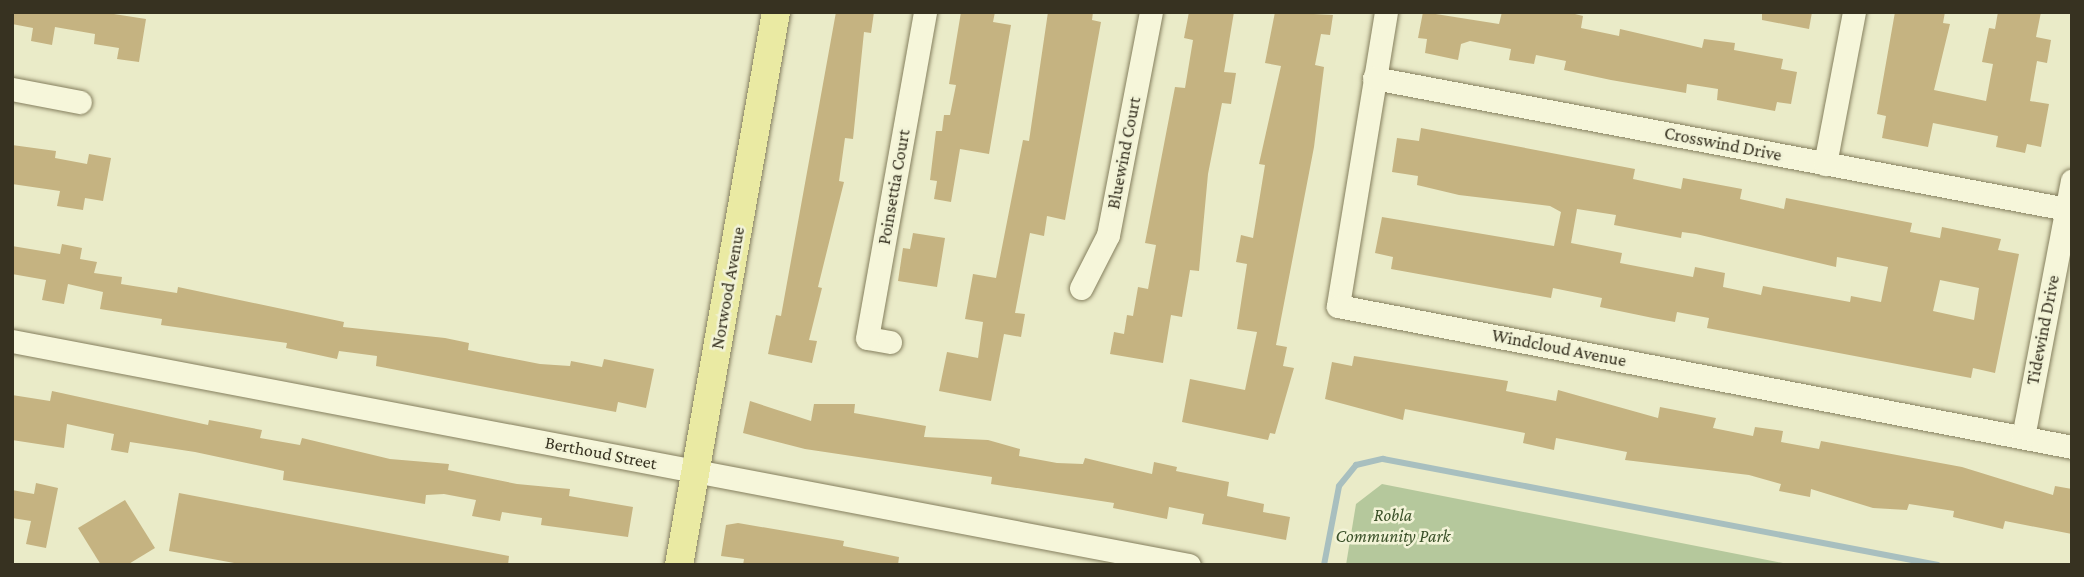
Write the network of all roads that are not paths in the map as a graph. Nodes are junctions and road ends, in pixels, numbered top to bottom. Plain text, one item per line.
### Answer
1 (776, 12) edge
2 (925, 12) edge
3 (1151, 12) edge
4 (1386, 12) edge
5 (1854, 12) edge
6 (1374, 78) junction
7 (12, 89) edge
8 (80, 102) dead end
9 (1825, 164) junction
10 (2072, 181) edge
11 (2069, 209) edge
12 (1082, 288) dead end
13 (12, 341) edge
14 (890, 342) dead end
15 (2023, 437) junction
16 (2072, 447) edge
17 (696, 471) junction
18 (679, 565) edge
19 (1189, 565) edge

1 - 17 main road, Norwood Avenue
2 - 14 street, Poinsettia Court
3 - 12 street, Bluewind Court
4 - 6 street, Windcloud Avenue
5 - 9 street
6 - 9 street, Crosswind Drive
6 - 15 street, Windcloud Avenue
7 - 8 street
9 - 11 street, Crosswind Drive
10 - 11 street, Tidewind Drive
11 - 15 street, Tidewind Drive
13 - 17 street, Berthoud Street
15 - 16 street, Windcloud Avenue
17 - 18 main road, Norwood Avenue
17 - 19 street, Berthoud Street

